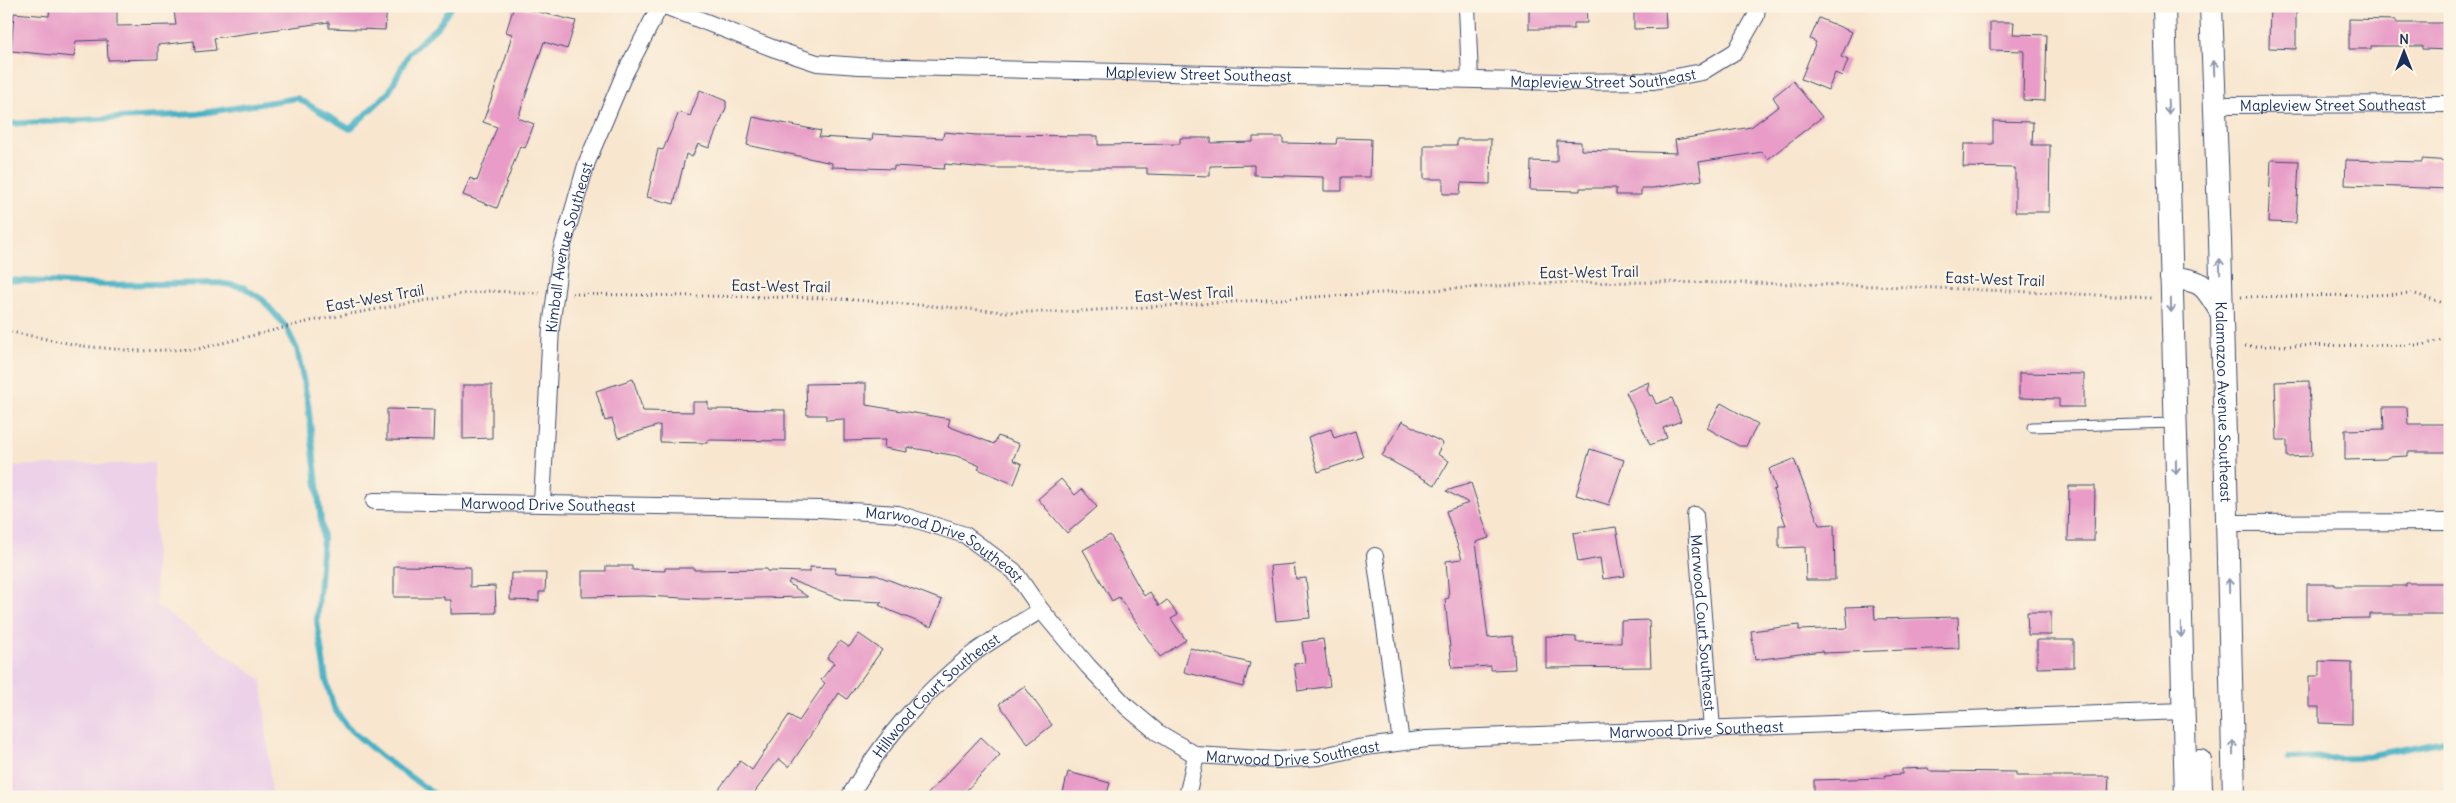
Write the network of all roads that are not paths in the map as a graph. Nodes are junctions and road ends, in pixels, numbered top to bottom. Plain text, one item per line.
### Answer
1 (660, 6) edge
2 (665, 6) edge
3 (1468, 6) edge
4 (1758, 6) edge
5 (2164, 6) edge
6 (2211, 6) edge
7 (1470, 79) junction
8 (2450, 104) edge
9 (2215, 105) junction
10 (2162, 283) junction
11 (2228, 302) junction
12 (2174, 423) junction
13 (2032, 427) dead end
14 (374, 501) dead end
15 (542, 504) junction
16 (1695, 515) dead end
17 (2450, 522) edge
18 (2227, 523) junction
19 (1375, 556) dead end
20 (1041, 610) junction
21 (2184, 711) junction
22 (1712, 729) junction
23 (1401, 742) junction
24 (1196, 755) junction
25 (849, 797) edge
26 (1187, 797) edge
27 (2186, 797) edge
28 (2204, 797) edge
29 (2234, 797) edge

1 - 15 street, Kimball Avenue Southeast
2 - 7 street, Mapleview Street Southeast
3 - 7 street
4 - 7 street, Mapleview Street Southeast
5 -> 10 main road
9 -> 6 main road, Kalamazoo Avenue Southeast
8 - 9 street, Mapleview Street Southeast
11 -> 9 main road, Kalamazoo Avenue Southeast
10 - 11 main road
10 -> 12 main road
11 - 18 main road, Kalamazoo Avenue Southeast
12 - 13 lane
12 -> 21 main road
14 - 15 street, Marwood Drive Southeast
15 - 20 street, Marwood Drive Southeast
16 - 22 street, Marwood Court Southeast
17 - 18 street
29 -> 18 main road, Kalamazoo Avenue Southeast
19 - 23 street
20 - 24 street, Marwood Drive Southeast
20 - 25 street, Hillwood Court Southeast
21 - 22 street, Marwood Drive Southeast
21 - 27 main road
21 - 28 main road
22 - 23 street, Marwood Drive Southeast
23 - 24 street, Marwood Drive Southeast
24 - 26 street

